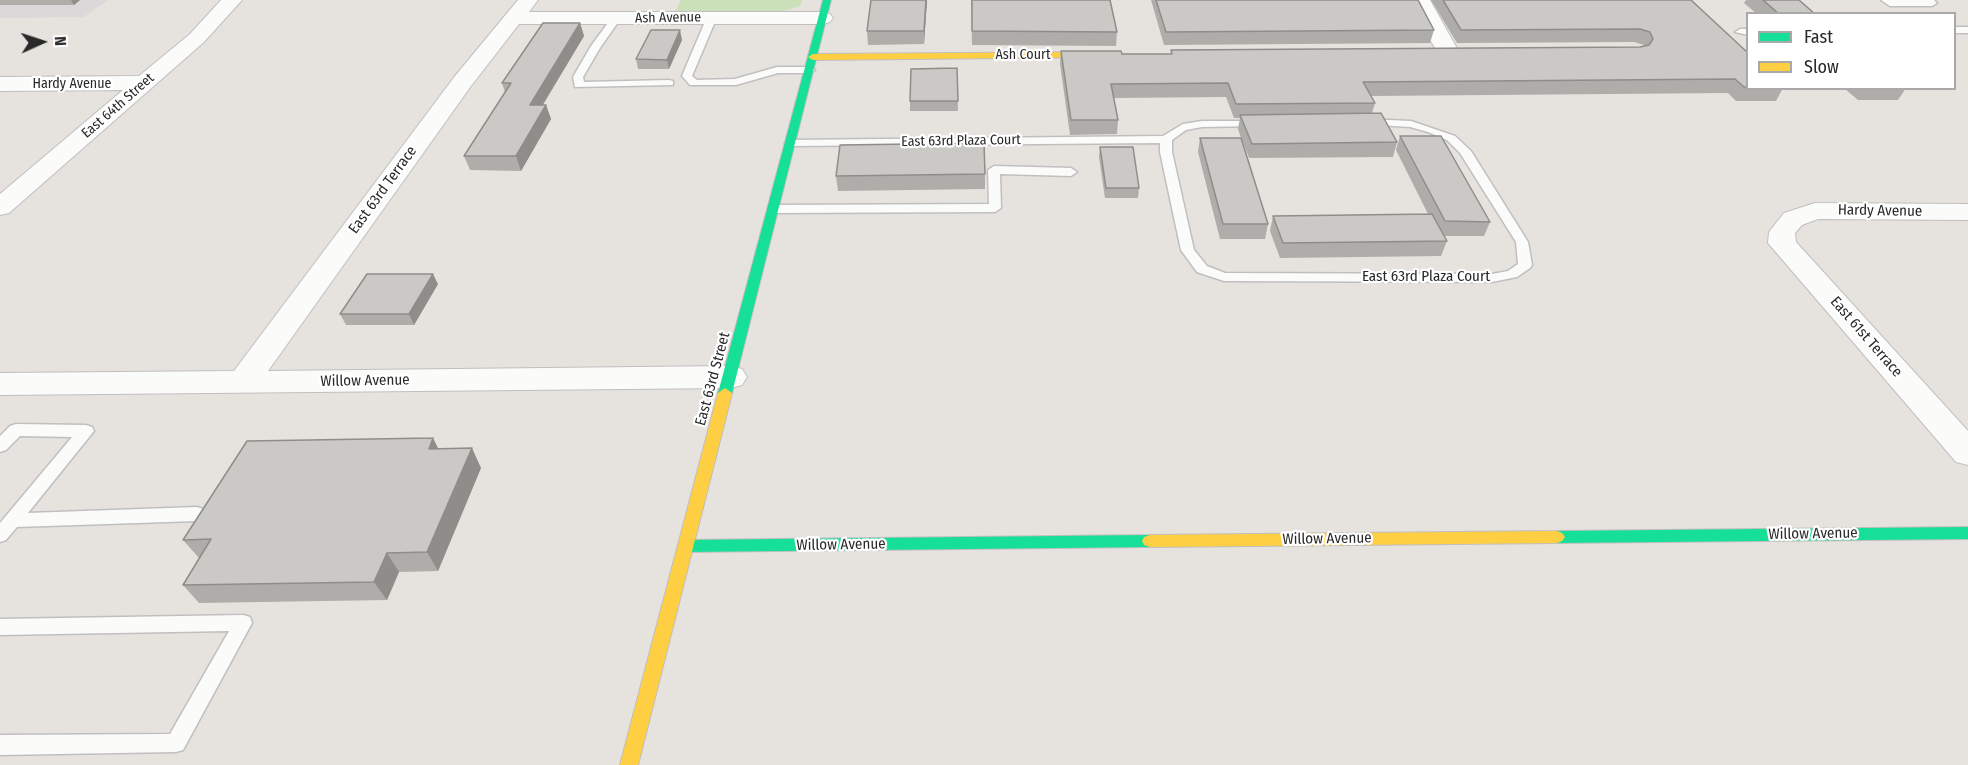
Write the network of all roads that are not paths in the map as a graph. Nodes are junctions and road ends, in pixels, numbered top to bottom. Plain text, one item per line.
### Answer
1 (232, 0) edge
2 (1420, 0) edge
3 (1886, 0) edge
4 (1927, 0) edge
5 (520, 9) edge
6 (825, 9) edge
7 (712, 17) junction
8 (616, 18) junction
9 (1445, 52) edge
10 (1124, 55) edge
11 (811, 64) junction
12 (144, 83) junction
13 (669, 83) dead end
14 (0, 84) edge
15 (1273, 123) edge
16 (1354, 123) edge
17 (1166, 139) junction
18 (791, 143) junction
19 (1071, 172) dead end
20 (0, 207) edge
21 (774, 209) junction
22 (1968, 212) edge
23 (1793, 219) joint
24 (731, 377) junction
25 (242, 383) junction
26 (0, 384) edge
27 (0, 446) edge
28 (1968, 453) edge
29 (197, 514) edge
30 (12, 520) junction
31 (1968, 533) edge
32 (0, 535) edge
33 (686, 546) junction
34 (0, 627) edge
35 (0, 745) edge
36 (629, 765) edge

1 - 12 street, East 64th Street
2 - 9 street
3 - 4 lane
5 - 8 street, Ash Avenue
5 - 25 street, East 63rd Terrace
6 - 7 street, Ash Avenue
6 - 11 street, East 63rd Street
7 - 8 street, Ash Avenue
7 - 11 lane
8 - 13 lane
10 - 11 street, Ash Court
11 - 18 street, East 63rd Street
12 - 14 street, Hardy Avenue
12 - 20 street, East 64th Street
15 - 17 lane, East 63rd Plaza Court
16 - 17 lane, East 63rd Plaza Court
17 - 18 lane, East 63rd Plaza Court
18 - 21 street, East 63rd Street
19 - 21 lane
21 - 24 street, East 63rd Street
22 - 23 street, Hardy Avenue
23 - 28 street, East 61st Terrace
24 - 25 street, Willow Avenue
24 - 33 street, East 63rd Street
25 - 26 street, Willow Avenue
27 - 30 lane
29 - 30 lane
30 - 32 lane
31 - 33 street, Willow Avenue
33 - 36 street, East 63rd Street
34 - 35 lane

